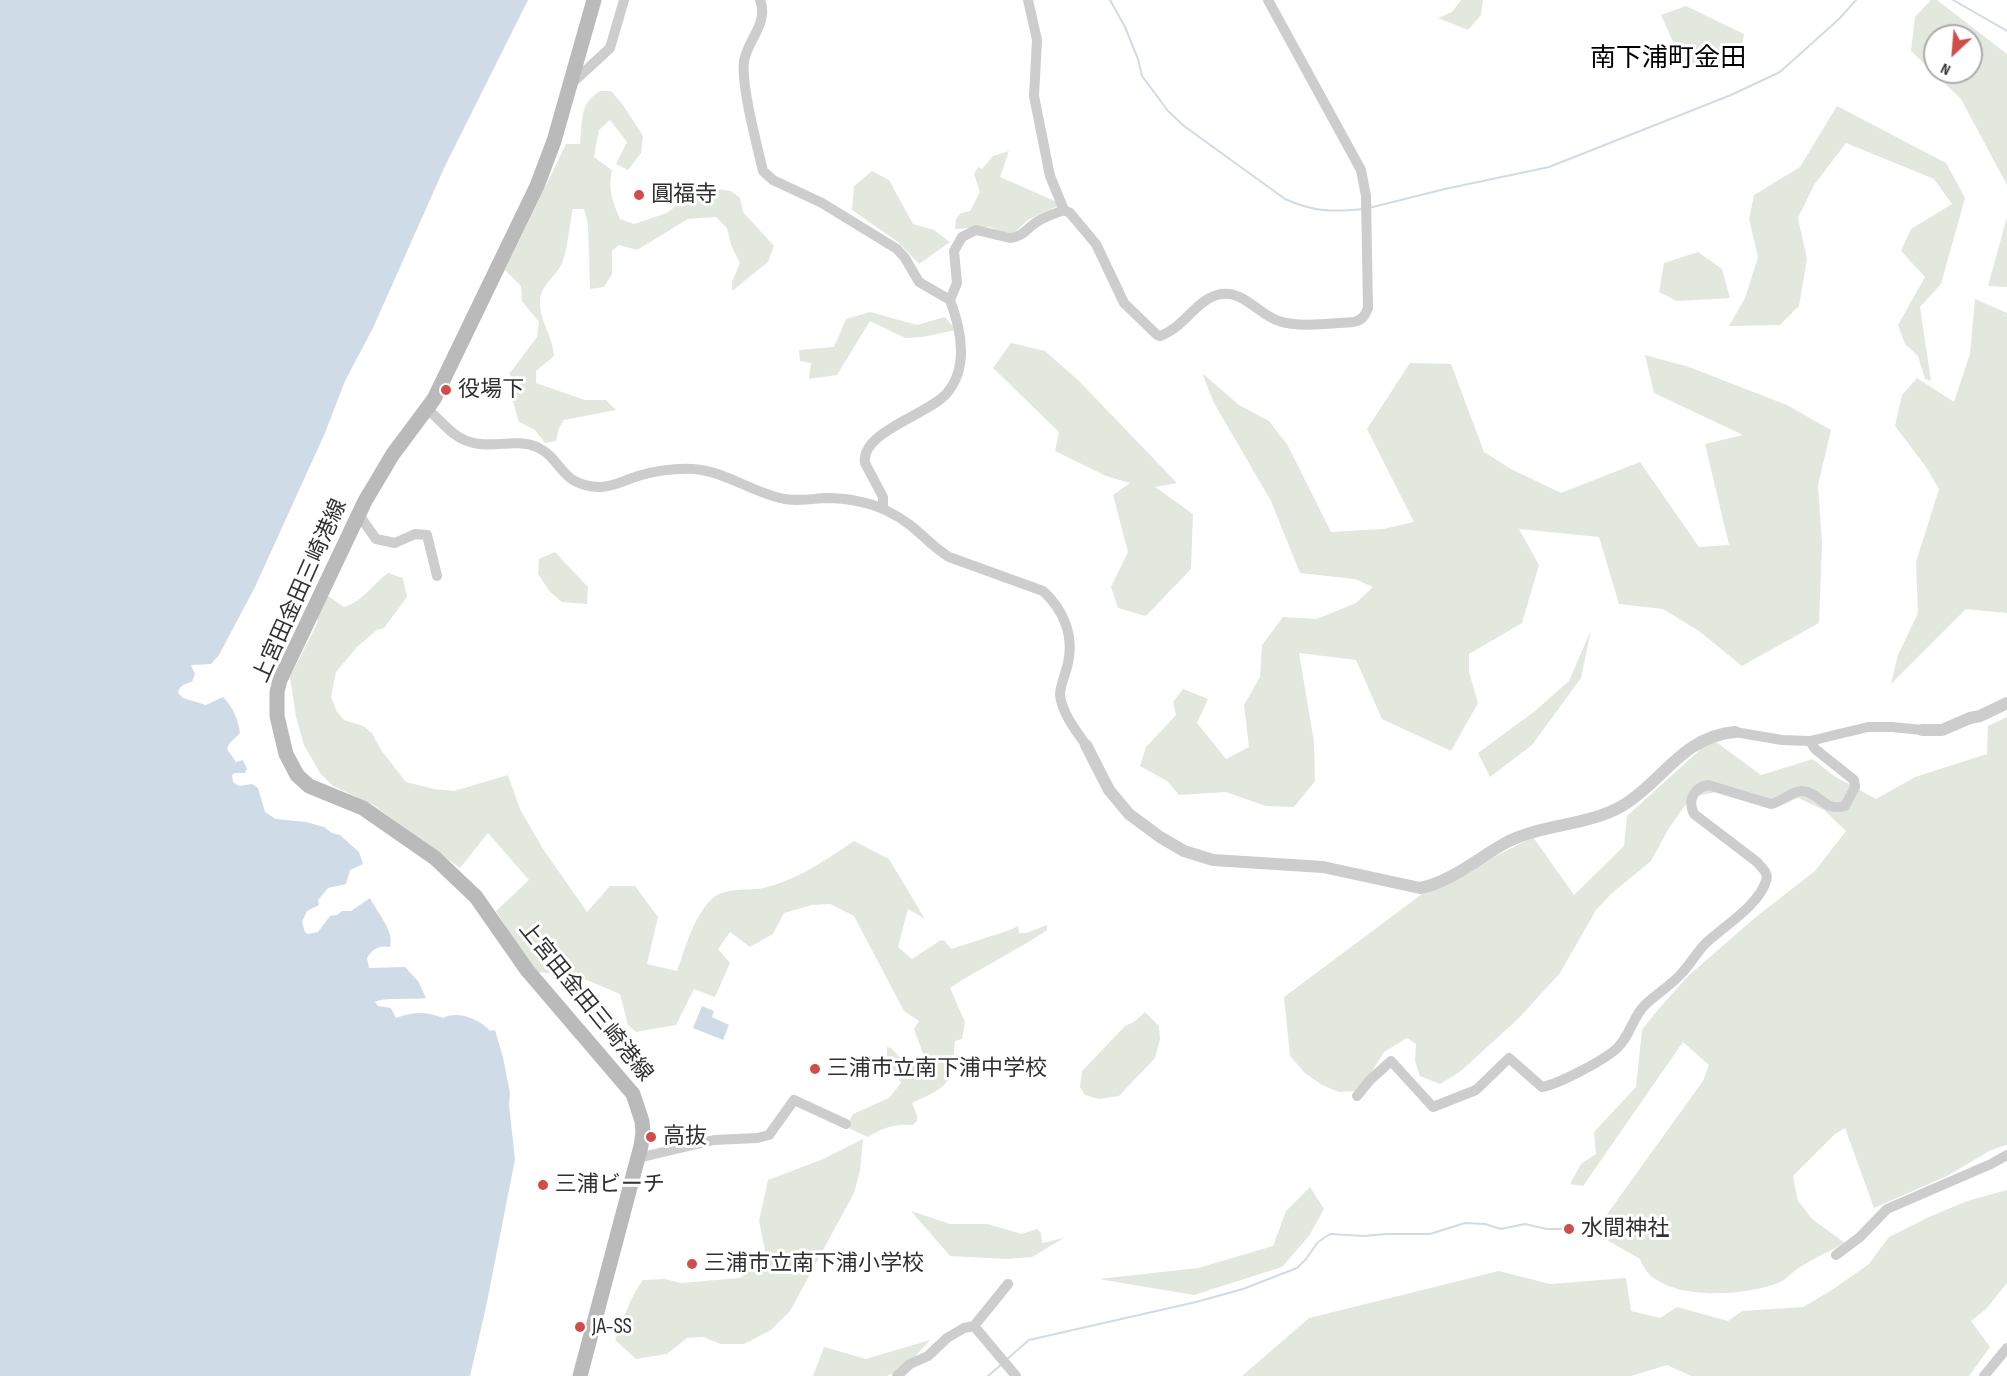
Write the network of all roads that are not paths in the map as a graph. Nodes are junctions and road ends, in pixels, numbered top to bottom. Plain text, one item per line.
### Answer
1 (594, 0) edge
2 (624, 0) edge
3 (760, 0) edge
4 (1028, 0) edge
5 (1268, 0) edge
6 (570, 85) junction
7 (1064, 210) junction
8 (950, 300) junction
9 (427, 409) junction
10 (883, 509) junction
11 (359, 515) junction
12 (437, 576) dead end
13 (2007, 703) edge
14 (1922, 730) joint
15 (1735, 732) joint
16 (1810, 741) junction
17 (1086, 745) joint
18 (1357, 1095) dead end
19 (846, 1124) dead end
20 (2007, 1155) edge
21 (638, 1158) junction
22 (1836, 1255) dead end
23 (1008, 1284) dead end
24 (974, 1326) junction
25 (2007, 1348) edge
26 (1013, 1372) edge
27 (580, 1376) edge
28 (897, 1376) edge
29 (1984, 1376) edge

1 - 6 main road, 上宮田金田三崎港線
2 - 6 street
3 - 8 street
4 - 7 street
5 - 7 street
6 - 9 main road, 上宮田金田三崎港線
7 - 8 street
8 - 10 street
9 - 10 street
9 - 11 main road, 上宮田金田三崎港線
10 - 17 street
11 - 12 street
11 - 21 main road, 上宮田金田三崎港線
13 - 14 street
14 - 16 street
15 - 16 street
15 - 17 street
16 - 18 street
19 - 21 street
20 - 22 street
21 - 27 main road, 上宮田金田三崎港線
23 - 24 street
24 - 26 street
24 - 28 street
25 - 29 street

